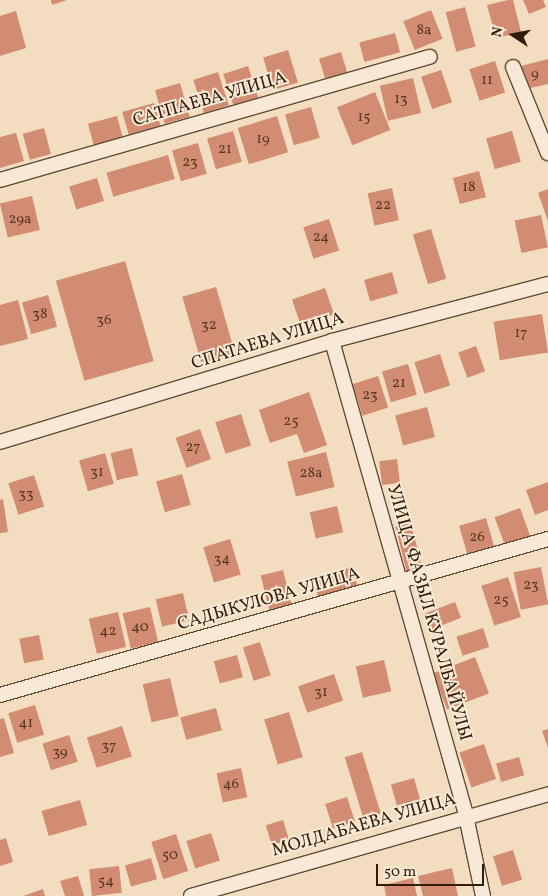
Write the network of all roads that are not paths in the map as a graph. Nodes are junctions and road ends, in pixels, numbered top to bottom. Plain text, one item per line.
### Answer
1 (430, 57) dead end
2 (513, 67) dead end
3 (548, 153) edge
4 (0, 180) edge
5 (548, 284) edge
6 (332, 341) junction
7 (0, 442) edge
8 (548, 539) edge
9 (400, 582) junction
10 (0, 695) edge
11 (548, 794) edge
12 (466, 816) junction
13 (191, 896) edge
14 (483, 896) edge

1 - 4 street, САТПАЕВА УЛИЦА
2 - 3 street
5 - 6 street, СПАТАЕВА УЛИЦА
6 - 7 street, СПАТАЕВА УЛИЦА
6 - 9 street, УЛИЦА ФАЗЫЛ КУРАЛБАЙУЛЫ
8 - 9 street, САДЫКУЛОВА УЛИЦА
9 - 10 street, САДЫКУЛОВА УЛИЦА
9 - 12 street, УЛИЦА ФАЗЫЛ КУРАЛБАЙУЛЫ
11 - 12 street, МОЛДАБАЕВА УЛИЦА
12 - 13 street, МОЛДАБАЕВА УЛИЦА
12 - 14 street, УЛИЦА ФАЗЫЛ КУРАЛБАЙУЛЫ

